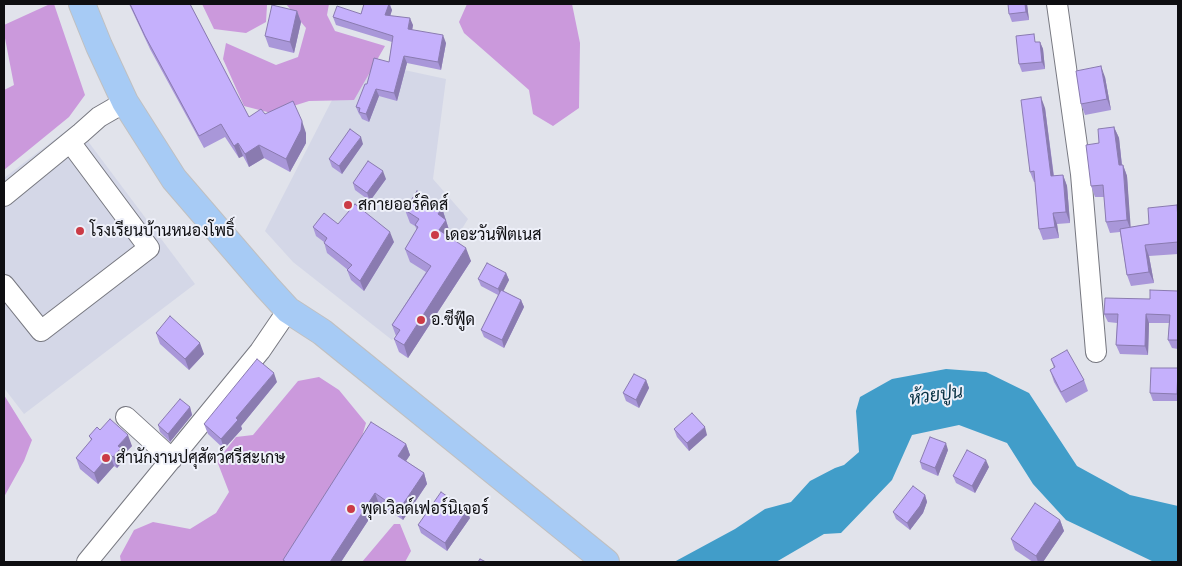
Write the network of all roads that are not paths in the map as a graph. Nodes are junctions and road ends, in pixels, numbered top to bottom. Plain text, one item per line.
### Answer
1 (82, 4) edge
2 (1057, 4) edge
3 (125, 102) junction
4 (70, 142) junction
5 (4, 196) edge
6 (4, 285) edge
7 (288, 310) junction
8 (1096, 352) dead end
9 (126, 417) dead end
10 (172, 459) junction
11 (87, 562) edge
12 (606, 562) edge

1 - 3 main road
2 - 8 street
3 - 4 street
3 - 7 main road
4 - 5 street
4 - 6 street
7 - 10 street
7 - 12 main road
9 - 10 street
10 - 11 street

